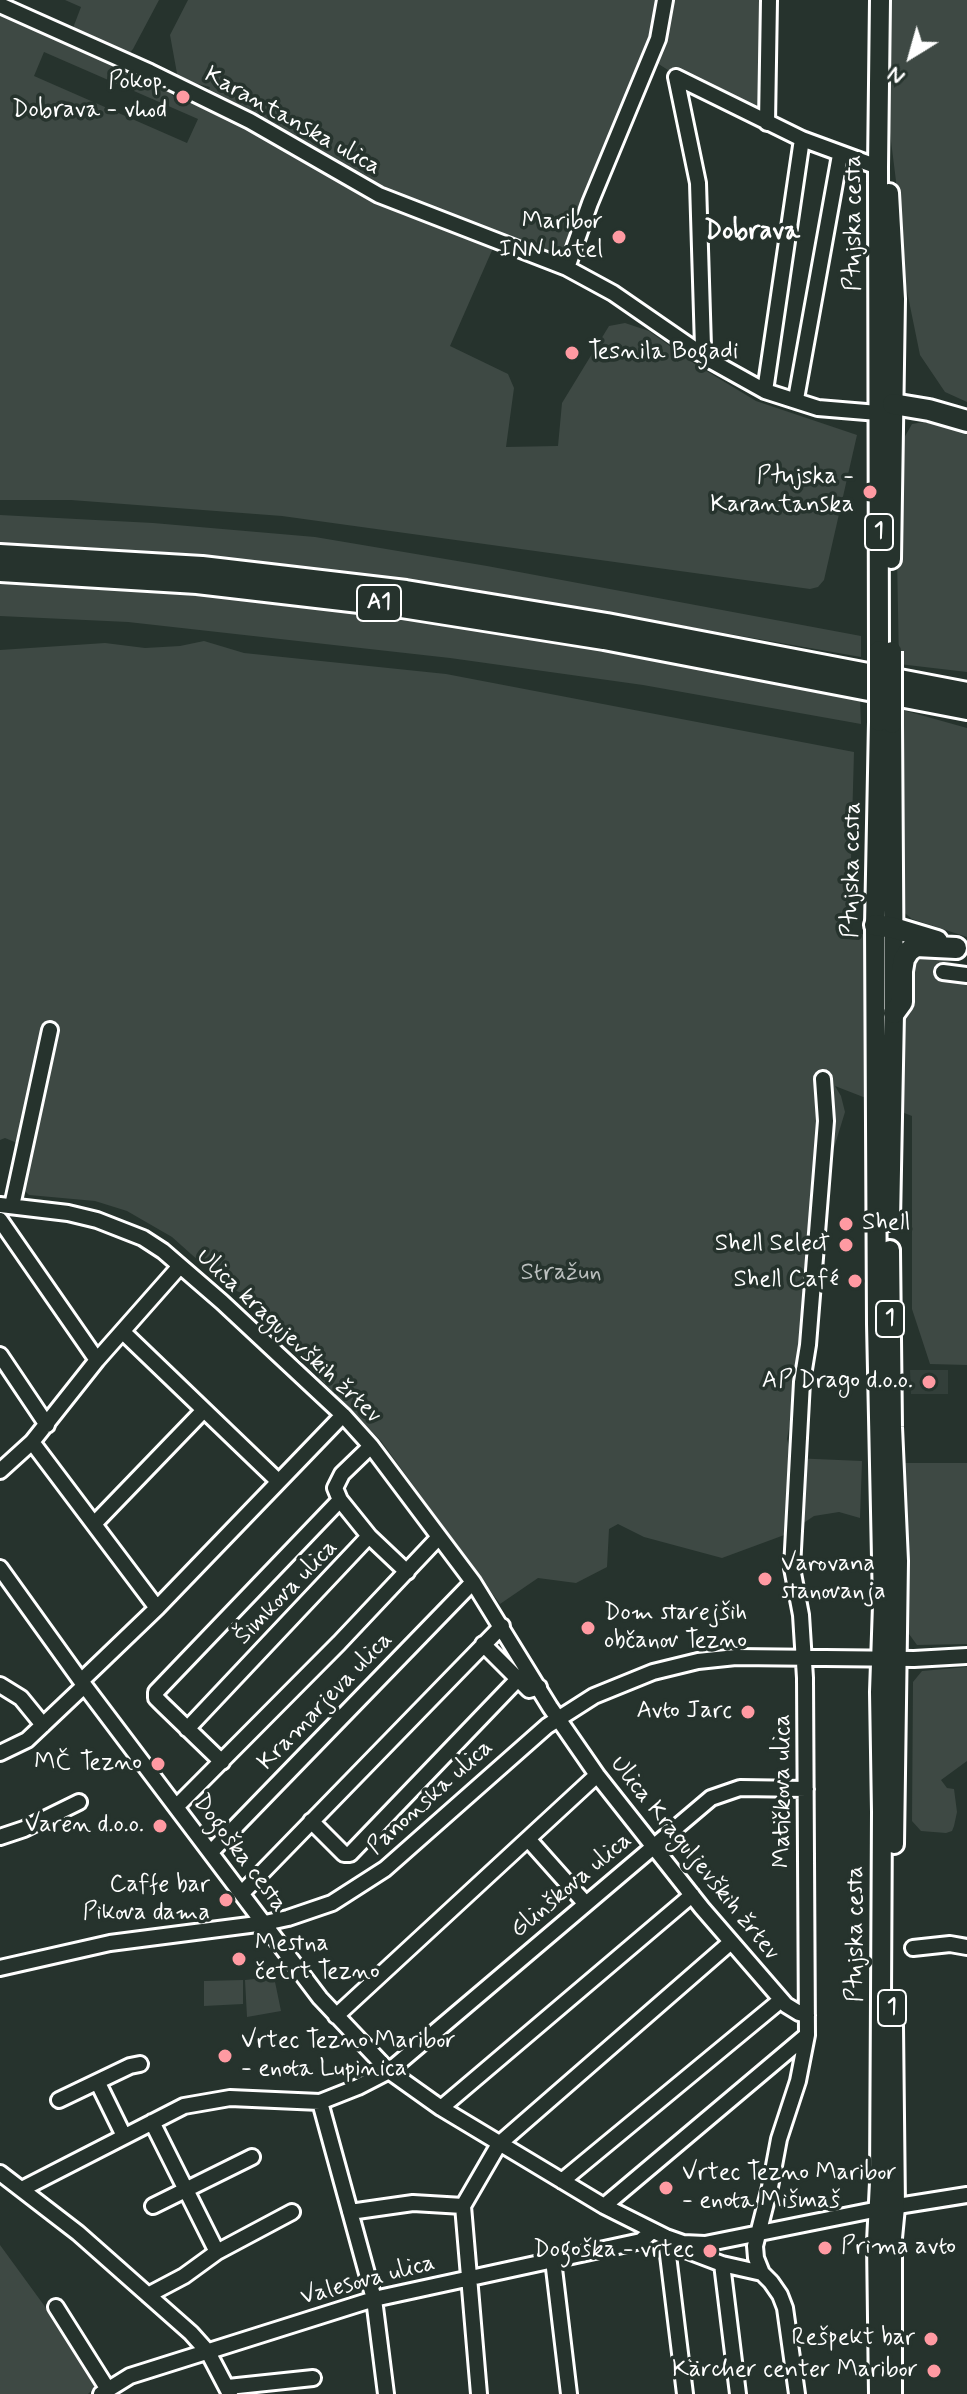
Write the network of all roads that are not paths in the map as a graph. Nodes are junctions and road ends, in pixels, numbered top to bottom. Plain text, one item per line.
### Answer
1 (665, 0) edge
2 (769, 0) edge
3 (880, 0) edge
4 (0, 5) edge
5 (767, 123) junction
6 (880, 127) junction
7 (802, 139) junction
8 (840, 155) junction
9 (878, 167) junction
10 (567, 268) junction
11 (699, 353) junction
12 (765, 391) junction
13 (796, 399) junction
14 (886, 409) junction
15 (967, 421) edge
16 (967, 430) edge
17 (0, 555) edge
18 (0, 571) edge
19 (967, 683) edge
20 (967, 693) edge
21 (926, 694) junction
22 (967, 709) edge
23 (967, 717) edge
24 (884, 927) junction
25 (961, 949) edge
26 (943, 972) dead end
27 (967, 975) edge
28 (894, 1013) junction
29 (50, 1030) dead end
30 (823, 1079) dead end
31 (6, 1206) edge
32 (0, 1220) edge
33 (180, 1266) junction
34 (123, 1332) junction
35 (0, 1355) edge
36 (97, 1360) junction
37 (203, 1411) junction
38 (343, 1415) junction
39 (47, 1425) junction
40 (32, 1442) junction
41 (371, 1446) junction
42 (2, 1466) edge
43 (278, 1481) junction
44 (340, 1500) junction
45 (94, 1524) junction
46 (369, 1536) junction
47 (438, 1538) junction
48 (0, 1568) edge
49 (407, 1572) junction
50 (473, 1582) junction
51 (157, 1608) junction
52 (502, 1626) junction
53 (483, 1644) junction
54 (967, 1656) edge
55 (803, 1658) junction
56 (889, 1658) junction
57 (518, 1679) junction
58 (82, 1683) junction
59 (0, 1685) edge
60 (539, 1687) junction
61 (558, 1719) junction
62 (43, 1725) junction
63 (187, 1729) junction
64 (0, 1753) edge
65 (222, 1762) junction
66 (597, 1775) junction
67 (806, 1789) junction
68 (79, 1802) dead end
69 (176, 1807) junction
70 (311, 1821) junction
71 (0, 1837) edge
72 (528, 1839) junction
73 (653, 1847) junction
74 (211, 1852) junction
75 (242, 1893) junction
76 (692, 1895) junction
77 (585, 1903) junction
78 (265, 1923) junction
79 (731, 1942) junction
80 (967, 1947) edge
81 (913, 1948) dead end
82 (0, 1968) edge
83 (781, 2000) junction
84 (807, 2015) junction
85 (336, 2016) junction
86 (807, 2035) junction
87 (140, 2064) dead end
88 (389, 2071) junction
89 (98, 2083) junction
90 (59, 2100) dead end
91 (320, 2102) junction
92 (441, 2108) junction
93 (152, 2122) junction
94 (124, 2136) junction
95 (499, 2144) junction
96 (252, 2157) dead end
97 (0, 2173) edge
98 (562, 2181) junction
99 (186, 2187) junction
100 (22, 2189) junction
101 (967, 2195) edge
102 (153, 2206) dead end
103 (463, 2206) junction
104 (604, 2206) junction
105 (896, 2207) junction
106 (292, 2212) dead end
107 (350, 2212) junction
108 (652, 2231) junction
109 (759, 2234) junction
110 (667, 2242) junction
111 (217, 2252) junction
112 (553, 2260) junction
113 (722, 2264) junction
114 (762, 2273) junction
115 (469, 2277) junction
116 (148, 2295) junction
117 (374, 2299) junction
118 (56, 2307) dead end
119 (208, 2352) junction
120 (313, 2378) dead end
121 (229, 2390) edge
122 (104, 2391) edge
123 (386, 2394) edge
124 (479, 2394) edge
125 (569, 2394) edge
126 (685, 2394) edge
127 (738, 2394) edge
128 (797, 2394) edge
129 (879, 2394) edge
130 (892, 2394) edge

1 - 10 street
2 - 5 street
3 - 6 main road
4 - 10 street, Karantanska ulica
5 - 7 street
5 - 11 street
6 - 9 main road, Ptujska cesta
6 - 14 main road, Ptujska cesta
7 - 8 street
7 - 12 street
8 - 9 street
8 - 13 street
9 - 14 main road, Ptujska cesta
10 - 11 street, Karantanska ulica
11 - 12 street, Karantanska ulica
12 - 13 street, Karantanska ulica
13 - 14 street, Karantanska ulica
14 - 15 highway
14 - 16 highway
14 - 24 main road, Ptujska cesta / 1, bridge
17 - 21 highway, A1
18 - 21 highway, A1
19 - 21 highway
20 - 21 highway, A1
21 - 22 highway, A1
21 - 23 highway
24 - 25 highway
24 - 28 main road, Ptujska cesta / 1
24 - 56 main road, Ptujska cesta / 1
25 - 28 highway
26 - 27 street
28 - 56 main road, Ptujska cesta / 1
29 - 31 street
30 - 55 street, Matičkova ulica
31 - 33 street, Ulica kragujevških žrtev
32 - 36 street
33 - 34 street
33 - 38 street, Ulica kragujevških žrtev
34 - 36 street
34 - 37 street
35 - 39 street
36 - 39 street
37 - 43 street
37 - 45 street
38 - 41 street, Ulica kragujevških žrtev
38 - 43 street
39 - 40 street
40 - 42 street
40 - 45 street
41 - 44 street
41 - 47 street, Ulica kragujevških žrtev
43 - 51 street
44 - 46 street, Šimkova ulica
44 - 63 street
45 - 51 street
46 - 49 street
46 - 63 street, Šimkova ulica
47 - 49 street
47 - 50 street, Ulica kragujevških žrtev
48 - 58 street, Dogoška cesta
49 - 65 street
50 - 52 street, Ulica kragujevških žrtev
50 - 74 street, Kramarjeva ulica
51 - 58 street
52 - 53 street
52 - 60 street, Ulica kragujevških žrtev
53 - 57 street
53 - 70 street
54 - 56 street, Panonska ulica
55 - 56 street, Panonska ulica
55 - 61 street, Panonska ulica
55 - 67 street, Matičkova ulica
56 - 105 main road, Ptujska cesta / 1
57 - 60 street
57 - 70 street
58 - 62 street
58 - 69 street, Dogoška cesta
59 - 62 street
60 - 61 street, Ulica kragujevških žrtev
61 - 66 street, Ulica Kraguljevških žrtev
61 - 78 street, Panonska ulica
62 - 64 street
63 - 65 street
65 - 69 street
66 - 72 street
66 - 73 street, Ulica Kraguljevških žrtev
67 - 73 street, Glinškova ulica
67 - 84 street, Matičkova ulica
68 - 71 street
69 - 74 street, Dogoška cesta
70 - 75 street
72 - 77 street
72 - 85 street
73 - 76 street, Ulica Kraguljevških žrtev
73 - 77 street, Glinškova ulica
74 - 75 street, Dogoška cesta
75 - 78 street, Dogoška cesta
76 - 79 street, Ulica Kraguljevških žrtev
76 - 92 street
77 - 88 street, Glinškova ulica
78 - 82 street, Panonska ulica
78 - 85 street, Dogoška cesta
79 - 83 street, Ulica Kraguljevških žrtev
79 - 95 street
80 - 81 street
83 - 84 street, Ulica Kraguljevških žrtev
83 - 98 street
84 - 86 street, Matičkova ulica
85 - 88 street, Dogoška cesta
86 - 104 street
86 - 109 street, Matičkova ulica
87 - 89 street
88 - 91 street, Glinškova ulica
88 - 92 street, Dogoška cesta
89 - 90 street
89 - 94 street
91 - 93 street
91 - 107 street
92 - 95 street, Dogoška cesta
93 - 94 street
93 - 99 street
94 - 100 street
95 - 98 street, Dogoška cesta
95 - 103 street
96 - 99 street
97 - 100 street
98 - 104 street, Dogoška cesta
99 - 102 street
99 - 111 street
100 - 116 street
101 - 105 street, Dogoška cesta
103 - 107 street
103 - 115 street
104 - 108 street, Dogoška cesta
105 - 109 street, Dogoška cesta
105 - 129 main road, Ptujska cesta / 1
105 - 130 main road, Ptujska cesta / 1
106 - 111 street
107 - 117 street
108 - 110 street, Dogoška cesta
108 - 112 street, Valesova ulica
109 - 110 street, Dogoška cesta
109 - 114 street, Matičkova ulica
110 - 113 street
110 - 126 street
111 - 116 street
112 - 115 street, Valesova ulica
112 - 125 street
113 - 114 street
113 - 127 street
114 - 128 street
115 - 117 street, Valesova ulica
115 - 124 street
116 - 119 street
117 - 119 street, Valesova ulica
117 - 123 street
118 - 122 street
119 - 121 street
119 - 122 street, Valesova ulica
120 - 121 street

